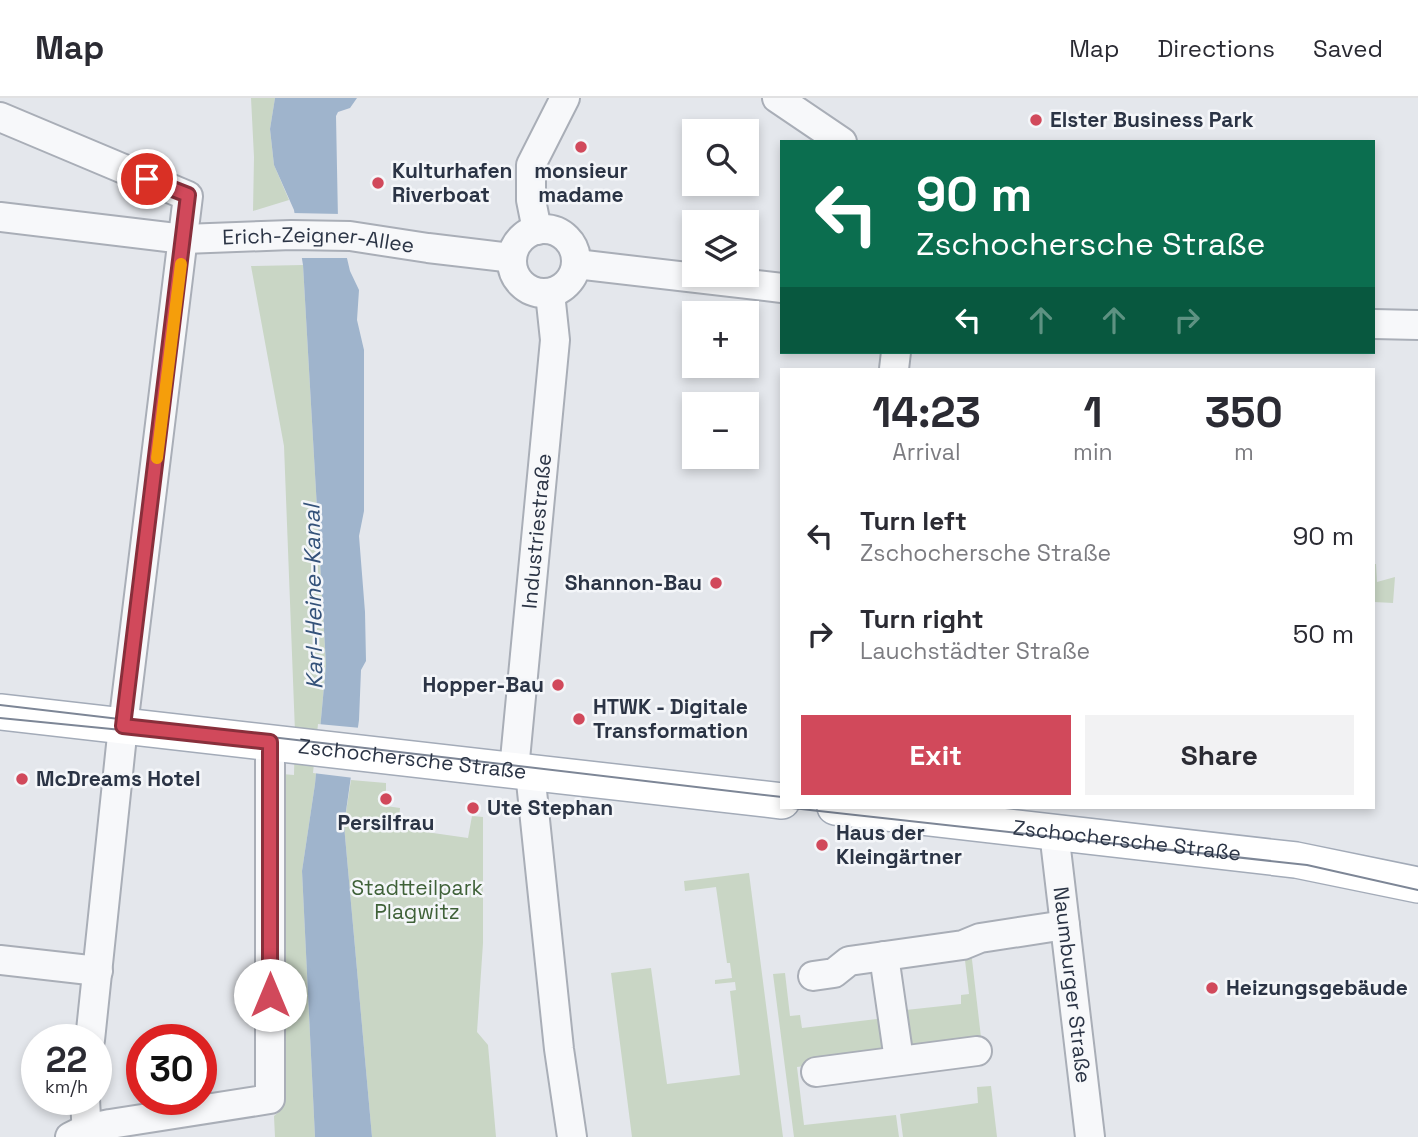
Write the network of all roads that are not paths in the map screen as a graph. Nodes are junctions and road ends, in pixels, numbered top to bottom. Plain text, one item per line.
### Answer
1 (565, 98) edge
2 (776, 98) edge
3 (0, 117) edge
4 (839, 140) edge
5 (0, 217) edge
6 (537, 230) junction
7 (184, 239) junction
8 (512, 258) junction
9 (576, 264) junction
10 (780, 288) edge
11 (550, 293) junction
12 (1375, 324) edge
13 (1418, 325) edge
14 (0, 712) edge
15 (123, 726) junction
16 (279, 743) junction
17 (522, 771) junction
18 (780, 802) edge
19 (853, 809) edge
20 (1054, 832) junction
21 (1418, 885) edge
22 (1065, 925) junction
23 (884, 956) junction
24 (0, 960) edge
25 (98, 971) junction
26 (813, 976) dead end
27 (92, 1024) edge
28 (977, 1051) dead end
29 (899, 1060) junction
30 (816, 1072) dead end
31 (83, 1115) edge
32 (81, 1134) edge
33 (572, 1137) edge
34 (1090, 1137) edge

1 - 6 street
2 - 4 street
3 - 7 street
5 - 7 street, Erich-Zeigner-Allee
6 - 8 street
6 - 9 street
7 - 8 street, Erich-Zeigner-Allee
7 - 15 street
8 - 11 street
9 - 10 street
9 - 11 street
11 - 17 street, Industriestraße
12 - 13 street
14 - 15 main road, Zschochersche Straße
15 - 16 main road, Zschochersche Straße
15 - 25 street
16 - 17 main road, Zschochersche Straße
16 - 32 street
17 - 18 main road, Zschochersche Straße
17 - 33 street, Industriestraße
19 - 20 main road, Zschochersche Straße
20 - 21 main road, Zschochersche Straße
20 - 22 street, Naumburger Straße
22 - 23 street
22 - 34 street, Naumburger Straße
23 - 26 street
23 - 29 street
24 - 25 street
25 - 27 street
28 - 29 street
29 - 30 street
31 - 32 street

